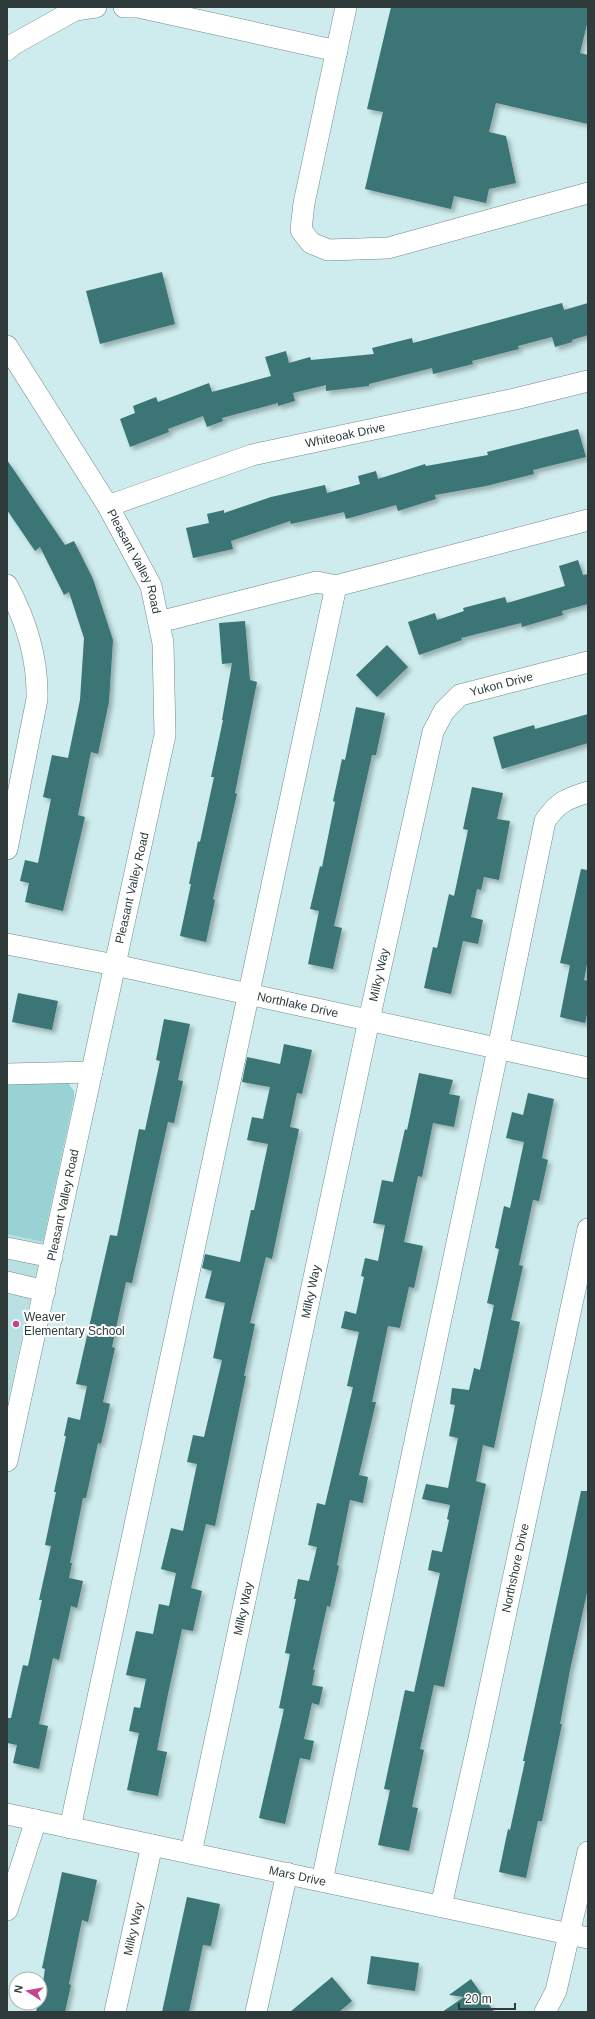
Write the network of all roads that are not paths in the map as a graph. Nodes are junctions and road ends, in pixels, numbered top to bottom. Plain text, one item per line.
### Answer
1 (96, 7) edge
2 (124, 7) edge
3 (346, 7) edge
4 (7, 50) edge
5 (336, 51) junction
6 (588, 193) edge
7 (7, 346) edge
8 (588, 381) edge
9 (108, 506) junction
10 (588, 520) edge
11 (7, 585) edge
12 (336, 586) junction
13 (159, 622) junction
14 (588, 662) edge
15 (433, 732) joint
16 (588, 792) edge
17 (7, 849) edge
18 (7, 944) edge
19 (115, 965) junction
20 (250, 994) junction
21 (369, 1020) junction
22 (498, 1048) junction
23 (588, 1068) edge
24 (92, 1072) junction
25 (7, 1074) edge
26 (588, 1230) edge
27 (7, 1248) edge
28 (52, 1257) junction
29 (7, 1282) edge
30 (45, 1291) junction
31 (7, 1461) edge
32 (7, 1814) edge
33 (36, 1820) junction
34 (70, 1828) junction
35 (152, 1845) junction
36 (588, 1852) edge
37 (190, 1853) junction
38 (287, 1873) junction
39 (322, 1881) junction
40 (441, 1906) junction
41 (7, 1910) edge
42 (578, 1936) edge
43 (115, 2012) edge
44 (256, 2012) edge
45 (545, 2012) edge

1 - 4 street
2 - 5 street
3 - 5 street
5 - 6 street
7 - 9 street, Pleasant Valley Road
8 - 9 street, Whiteoak Drive
9 - 13 street, Pleasant Valley Road
10 - 12 street
11 - 17 street
12 - 13 street
12 - 20 street
13 - 19 street, Pleasant Valley Road
14 - 15 street, Yukon Drive
15 - 21 street, Milky Way
16 - 22 street
18 - 19 street, Northlake Drive
19 - 20 street, Northlake Drive
19 - 24 street, Pleasant Valley Road
20 - 21 street, Northlake Drive
20 - 34 street
21 - 22 street, Northlake Drive
21 - 37 street, Milky Way
22 - 23 street, Northlake Drive
22 - 39 street
24 - 25 street
24 - 28 street, Pleasant Valley Road
26 - 40 street, Northshore Drive
27 - 28 street
28 - 30 street, Pleasant Valley Road
29 - 30 street
30 - 31 street, Pleasant Valley Road
32 - 33 street, Mars Drive
33 - 34 street, Mars Drive
33 - 41 street
34 - 35 street, Mars Drive
35 - 37 street, Mars Drive
35 - 43 street, Milky Way
36 - 42 street
37 - 38 street, Mars Drive
38 - 39 street, Mars Drive
38 - 44 street
39 - 40 street, Mars Drive
40 - 42 street, Mars Drive
42 - 45 street

